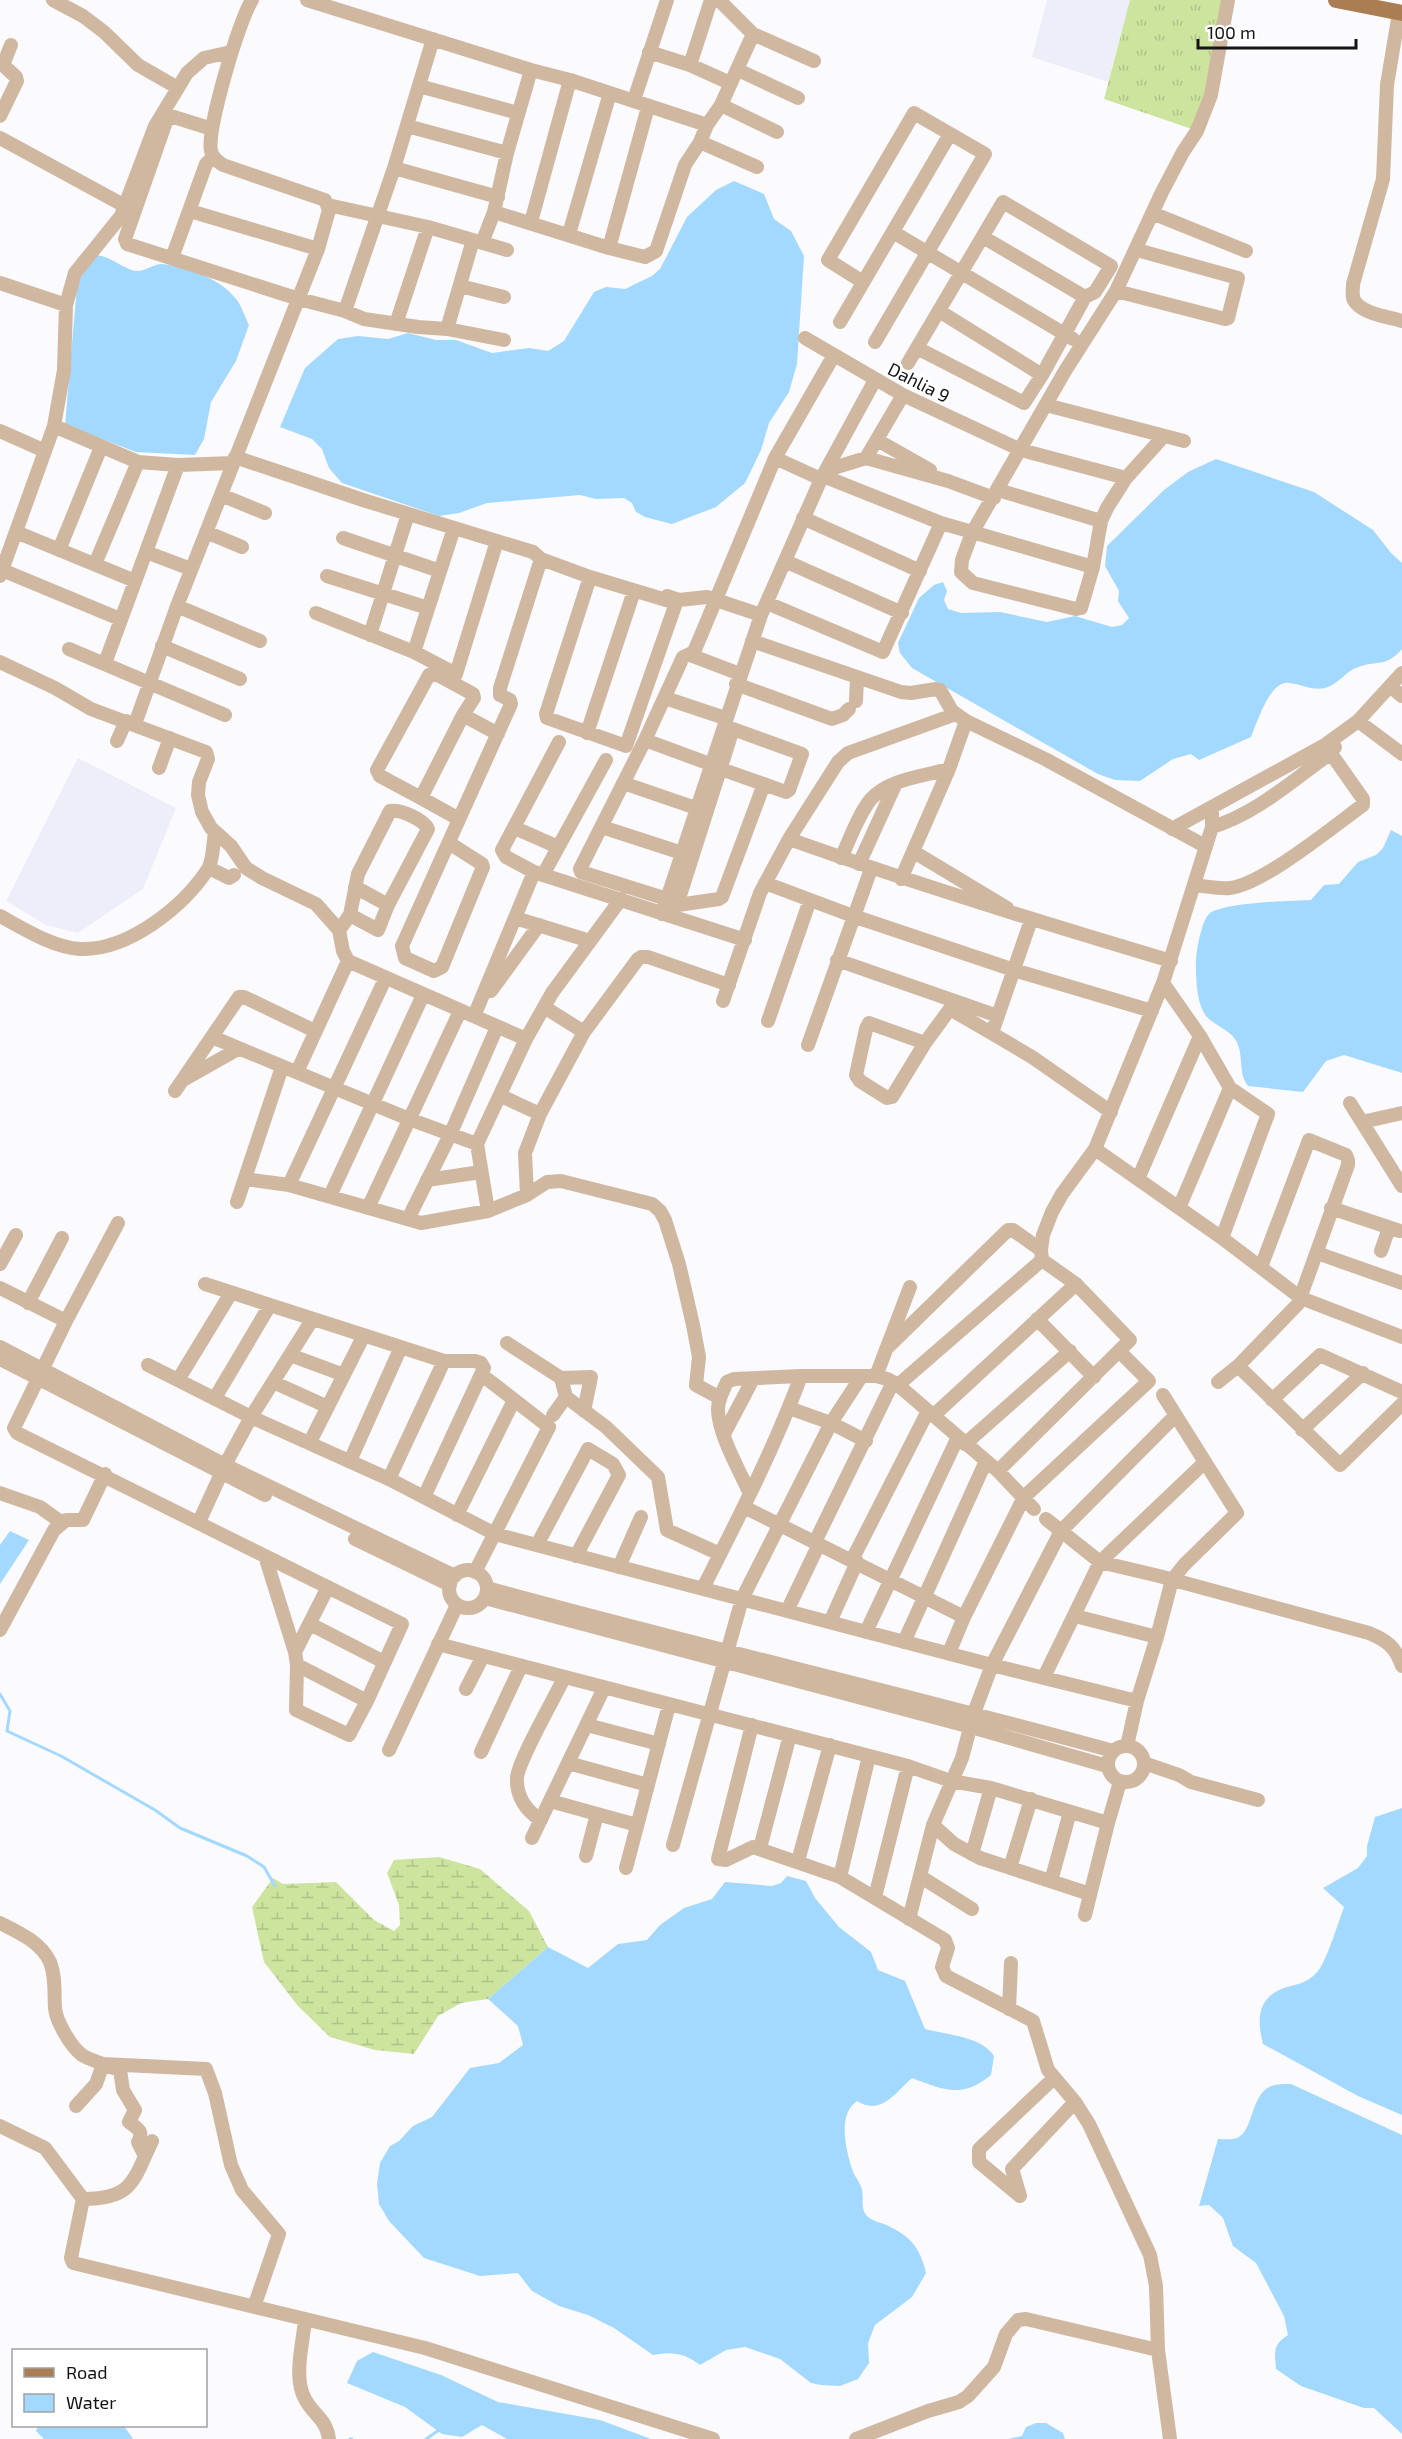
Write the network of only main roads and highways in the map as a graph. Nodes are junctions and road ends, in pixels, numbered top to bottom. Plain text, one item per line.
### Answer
1 (1336, 0) edge
2 (1400, 13) edge

1 - 2 main road

